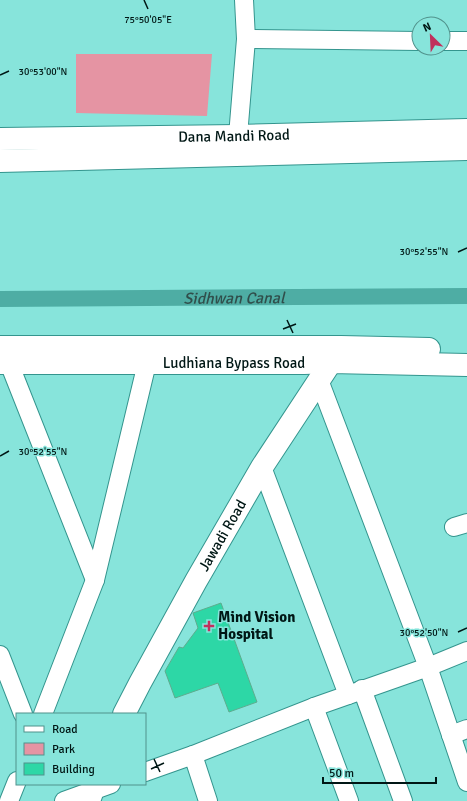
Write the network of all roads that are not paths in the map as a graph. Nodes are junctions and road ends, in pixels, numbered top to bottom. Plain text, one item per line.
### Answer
1 (244, 0) edge
2 (246, 39) junction
3 (411, 41) edge
4 (451, 41) edge
5 (467, 41) edge
6 (467, 130) edge
7 (238, 136) junction
8 (0, 139) edge
9 (467, 149) edge
10 (0, 161) edge
11 (467, 350) edge
12 (3, 358) edge
13 (331, 362) junction
14 (147, 363) junction
15 (467, 365) edge
16 (319, 380) junction
17 (262, 467) junction
18 (95, 580) junction
19 (467, 651) edge
20 (0, 655) edge
21 (428, 667) junction
22 (355, 692) junction
23 (314, 707) junction
24 (23, 713) edge
25 (43, 713) edge
26 (125, 713) edge
27 (459, 732) edge
28 (193, 755) junction
29 (146, 772) edge
30 (467, 782) edge
31 (16, 784) edge
32 (97, 790) edge
33 (9, 801) edge
34 (64, 801) edge
35 (208, 801) edge
36 (349, 801) edge
37 (403, 801) edge

1 - 2 street
2 - 3 street
2 - 7 street
4 - 5 street
6 - 7 main road, Dana Mandi Road
7 - 8 main road, Dana Mandi Road
9 - 10 main road
11 - 12 main road, Ludhiana Bypass Road
12 - 14 main road, Ludhiana Bypass Road
12 - 18 street
13 - 14 main road, Ludhiana Bypass Road
13 - 15 main road, Ludhiana Bypass Road
13 - 16 main road, Jawadi Road
14 - 18 street
16 - 17 main road, Jawadi Road
16 - 21 street
17 - 22 street
17 - 26 main road, Jawadi Road
18 - 25 street
19 - 21 street
20 - 24 street
21 - 22 street
21 - 27 street
22 - 23 street
22 - 37 street
23 - 28 street
23 - 36 street
27 - 30 street
28 - 29 street
28 - 35 street
31 - 33 street
32 - 34 street

